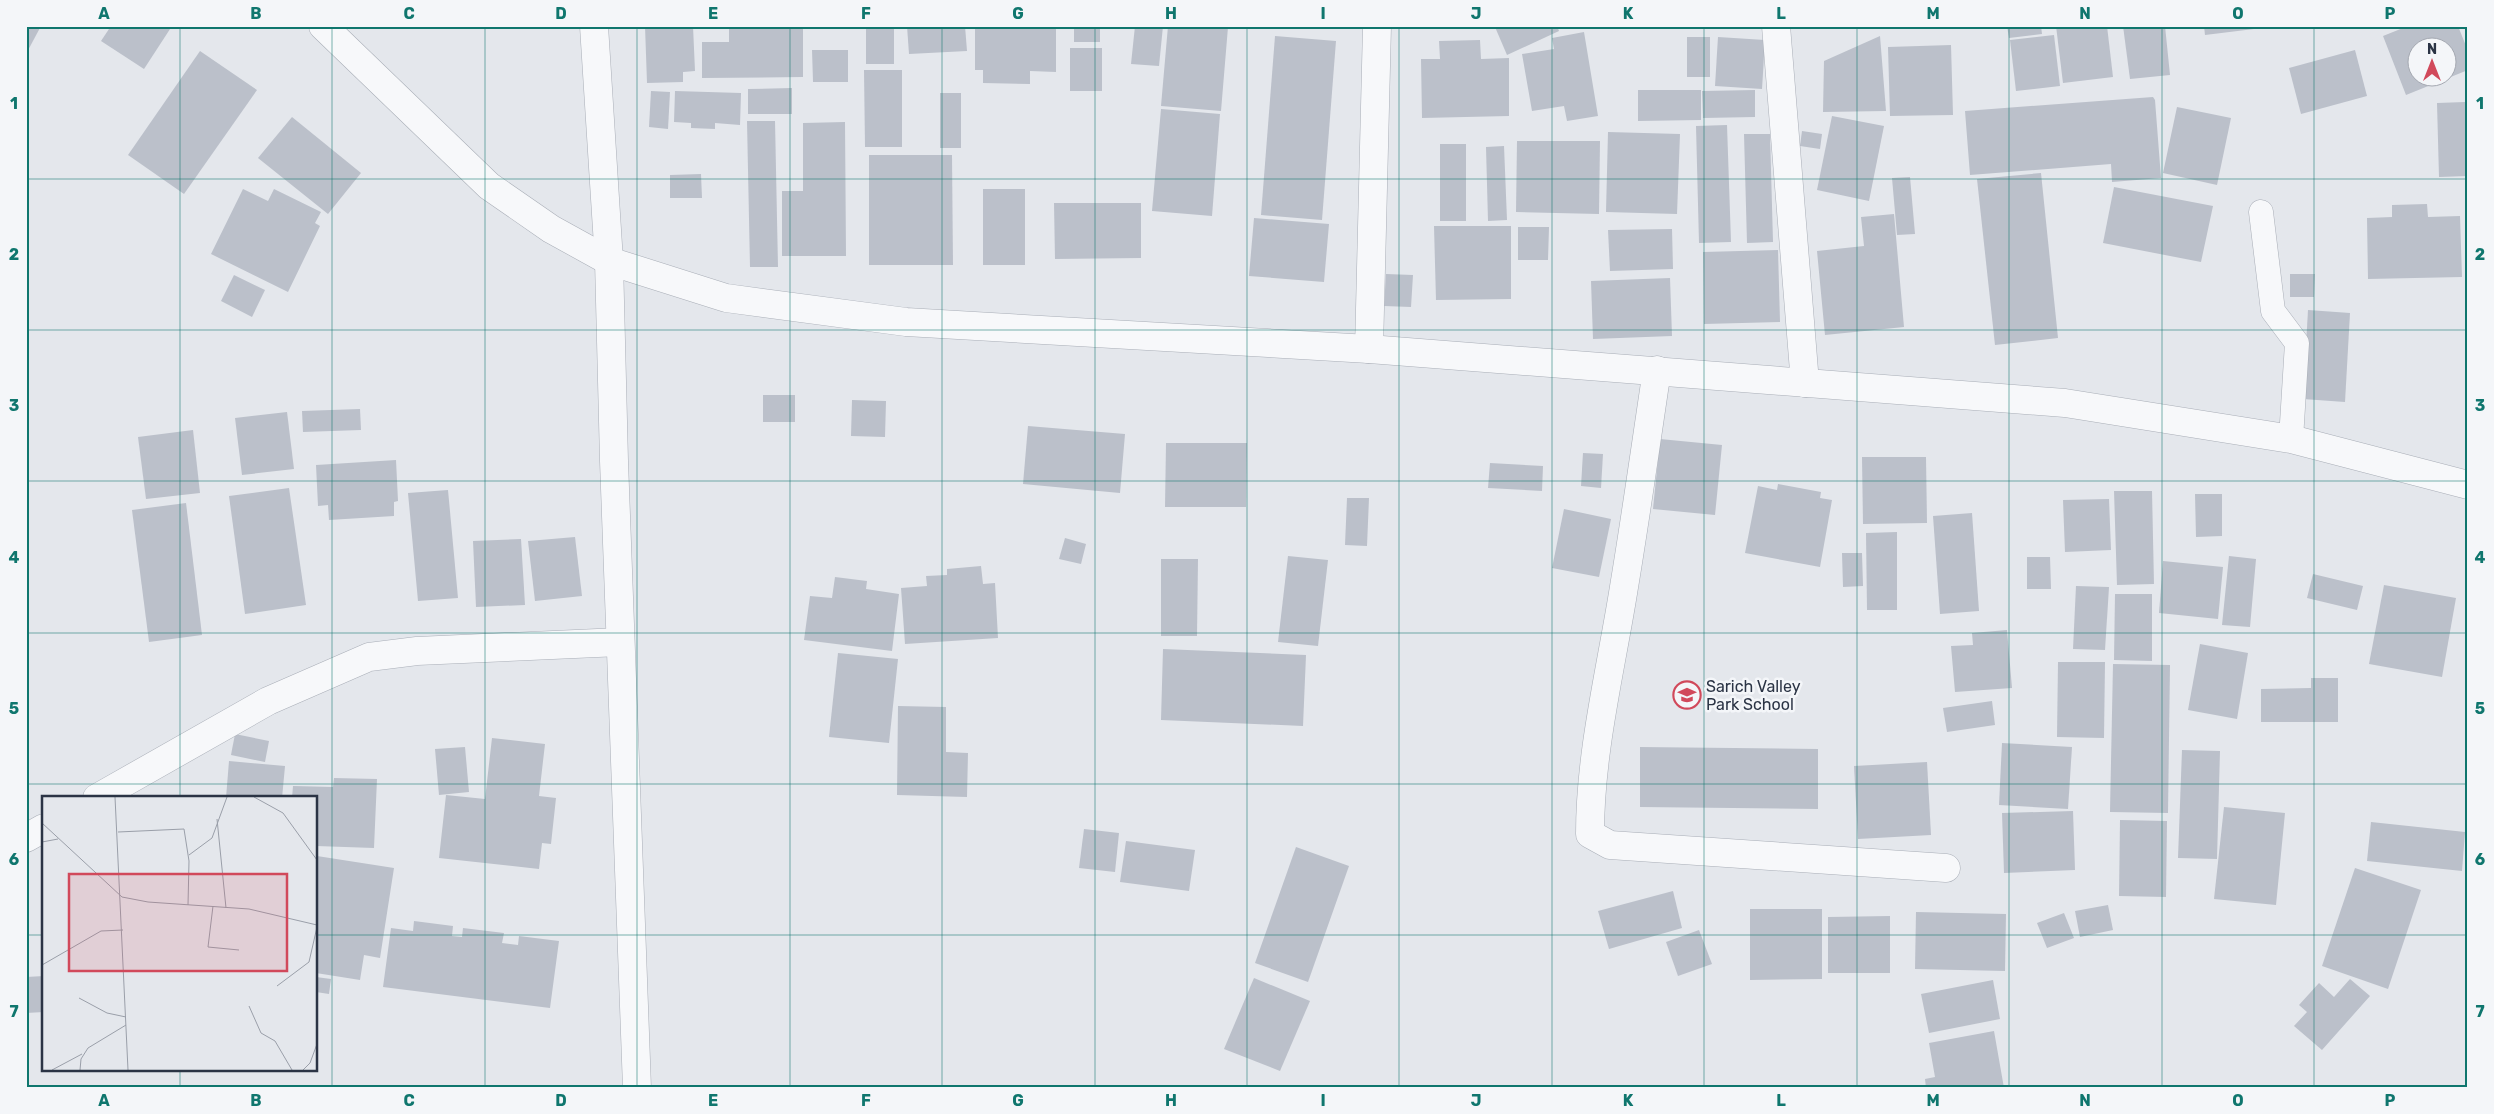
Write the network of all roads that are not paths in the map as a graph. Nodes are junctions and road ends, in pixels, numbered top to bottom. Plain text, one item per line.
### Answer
1 (323, 26) edge
2 (594, 26) edge
3 (1377, 26) edge
4 (1776, 26) edge
5 (2261, 212) dead end
6 (609, 261) junction
7 (1369, 349) junction
8 (1657, 370) junction
9 (1805, 384) junction
10 (2291, 439) junction
11 (2468, 485) edge
12 (620, 642) junction
13 (102, 796) edge
14 (42, 829) edge
15 (26, 838) edge
16 (1946, 868) dead end
17 (637, 1088) edge

1 - 6 street
2 - 6 street
3 - 7 street
4 - 9 street
5 - 10 lane
6 - 7 street
6 - 12 street
7 - 8 street
8 - 9 street
8 - 16 street
9 - 10 street
10 - 11 street
12 - 13 street
12 - 17 street
14 - 15 street

